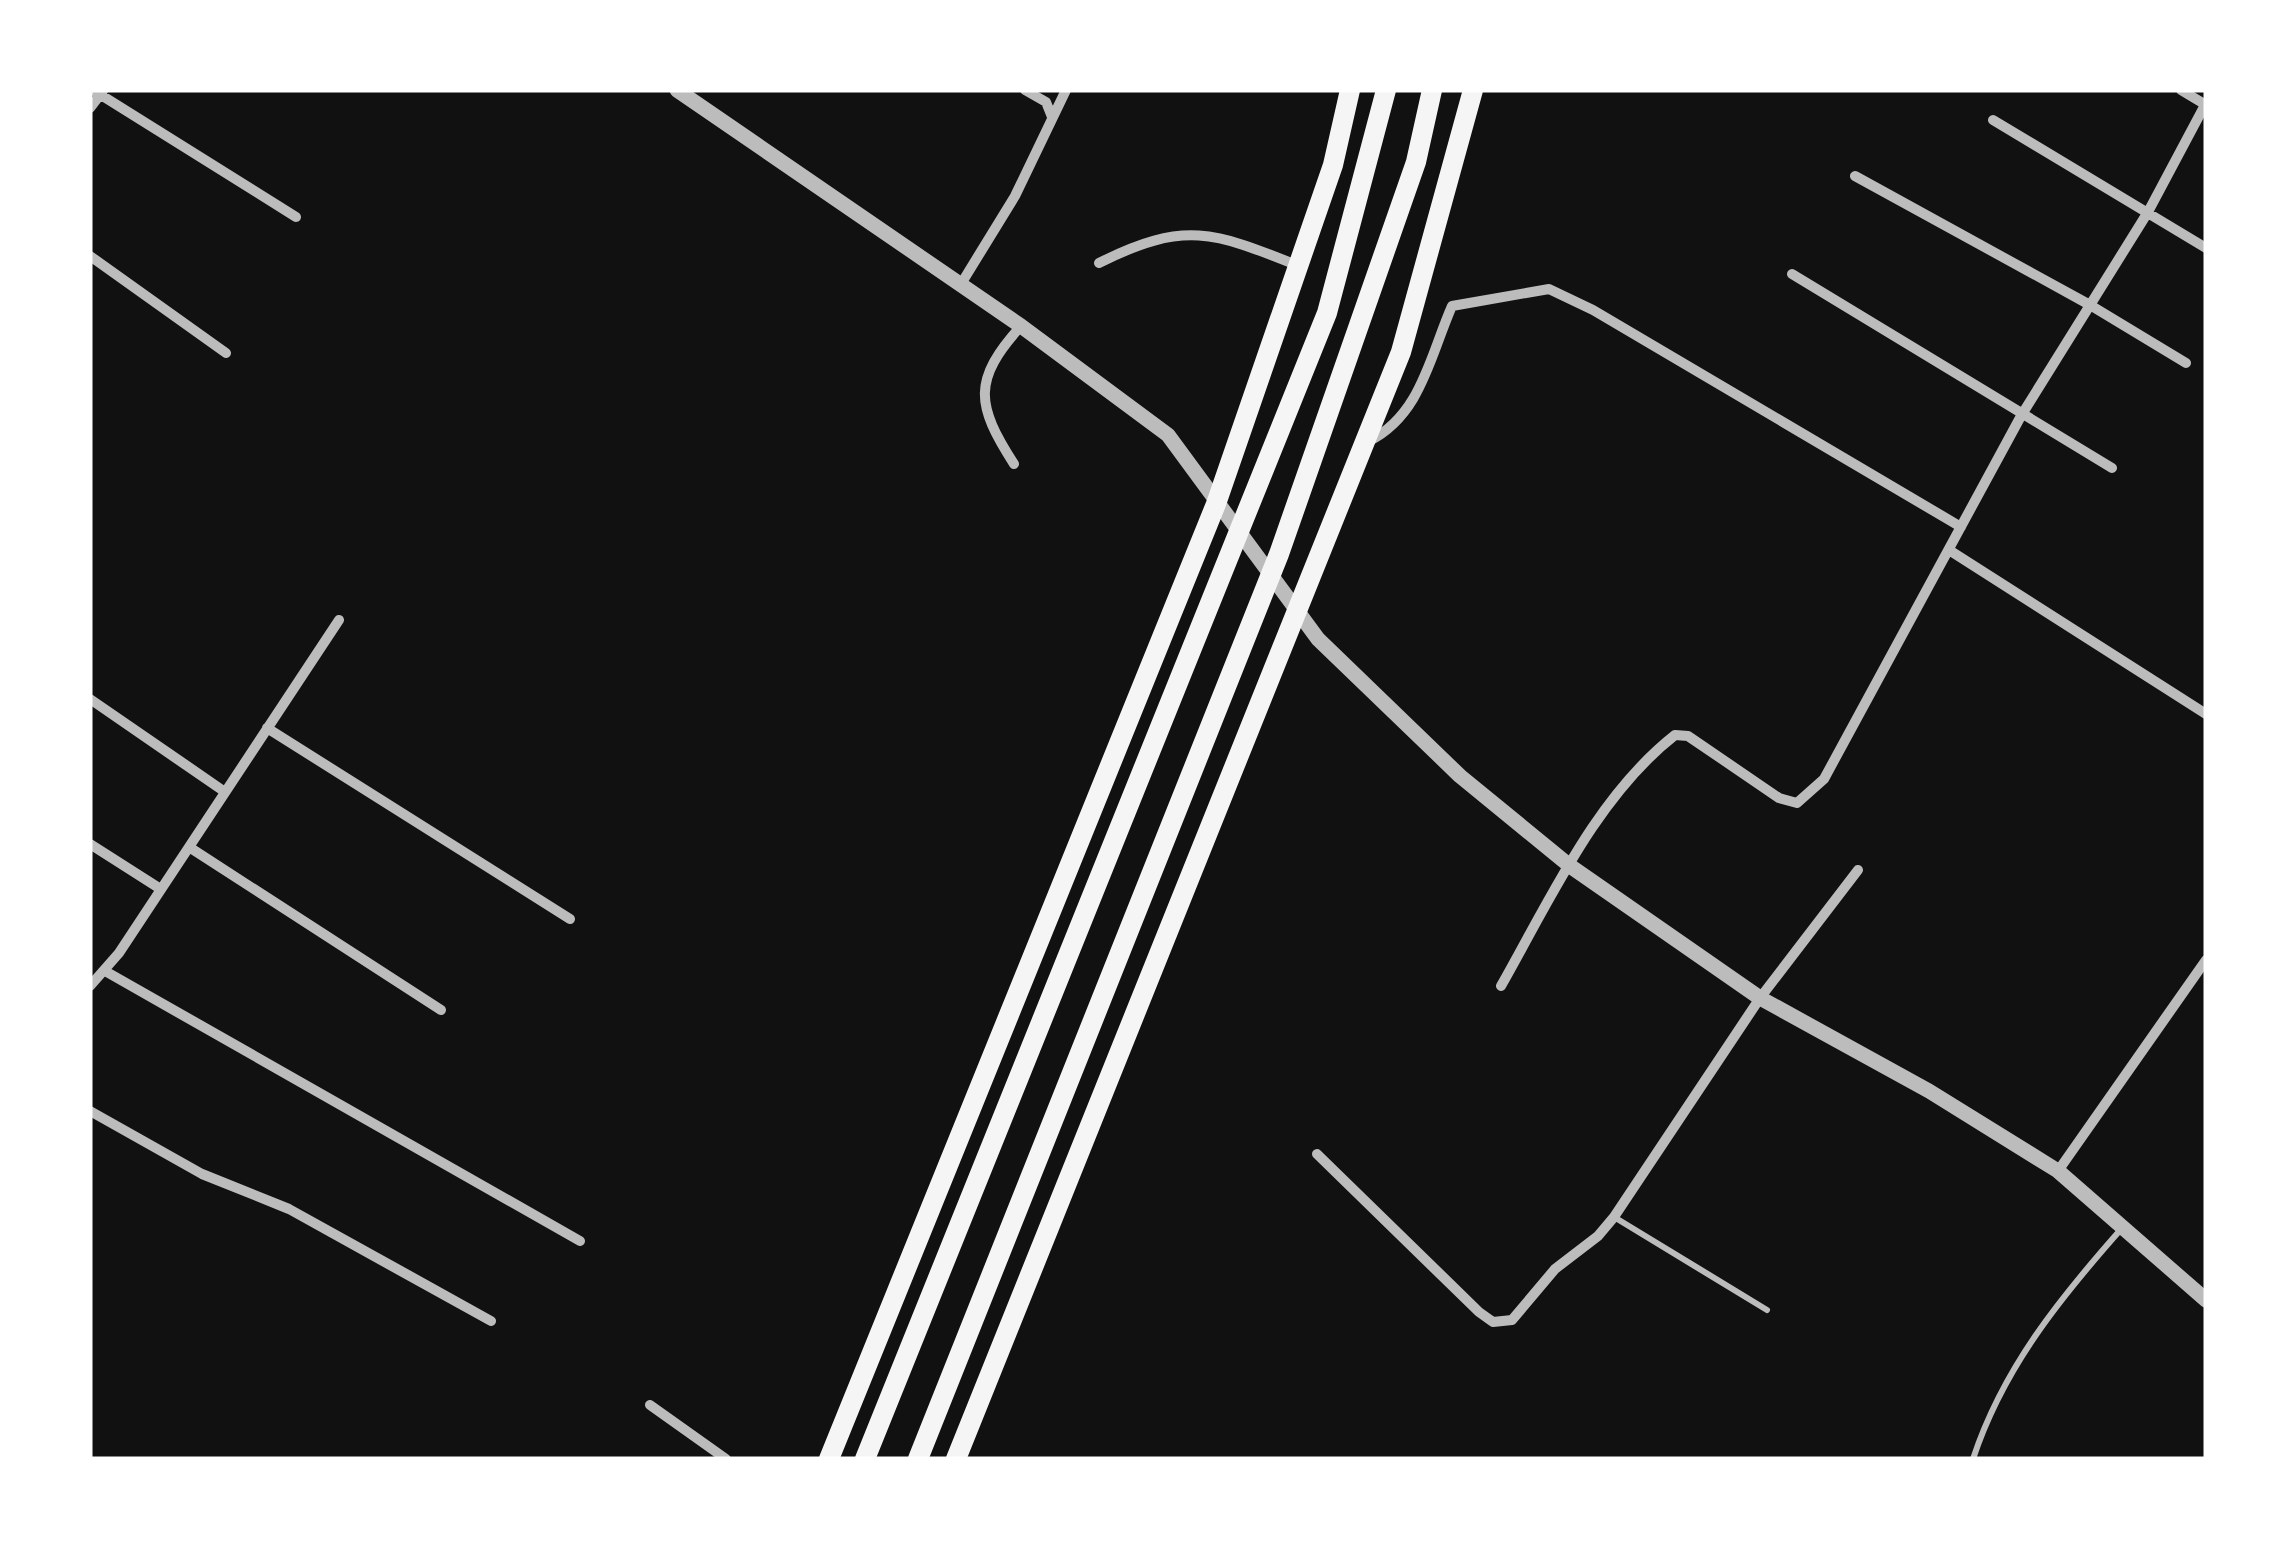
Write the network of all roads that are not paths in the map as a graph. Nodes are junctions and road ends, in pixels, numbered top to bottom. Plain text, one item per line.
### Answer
1 (677, 90) edge
2 (1025, 90) edge
3 (1066, 90) edge
4 (1386, 90) edge
5 (1432, 90) edge
6 (1473, 90) edge
7 (2182, 90) edge
8 (1349, 91) edge
9 (98, 92) edge
10 (2206, 104) edge
11 (90, 108) edge
12 (1053, 118) junction
13 (1994, 120) dead end
14 (1855, 176) dead end
15 (2148, 212) junction
16 (296, 217) dead end
17 (2206, 248) edge
18 (90, 256) edge
19 (1099, 263) dead end
20 (1300, 266) junction
21 (1792, 274) dead end
22 (961, 284) junction
23 (2090, 305) junction
24 (1021, 326) junction
25 (226, 353) dead end
26 (2186, 364) dead end
27 (2021, 416) junction
28 (1365, 442) junction
29 (1014, 464) dead end
30 (2112, 468) dead end
31 (1216, 504) junction
32 (1961, 526) junction
33 (1949, 550) junction
34 (1297, 612) junction
35 (339, 620) dead end
36 (90, 699) edge
37 (2206, 714) edge
38 (268, 728) junction
39 (225, 792) junction
40 (90, 844) edge
41 (189, 847) junction
42 (1570, 866) junction
43 (1858, 870) dead end
44 (159, 888) junction
45 (570, 919) dead end
46 (2206, 960) edge
47 (106, 970) junction
48 (90, 986) edge
49 (1501, 986) dead end
50 (1760, 998) junction
51 (441, 1010) dead end
52 (90, 1111) edge
53 (1317, 1154) dead end
54 (2058, 1171) junction
55 (1614, 1217) junction
56 (2124, 1226) junction
57 (580, 1241) dead end
58 (2206, 1300) edge
59 (1767, 1310) dead end
60 (492, 1321) dead end
61 (650, 1406) dead end
62 (726, 1459) edge
63 (829, 1459) edge
64 (865, 1459) edge
65 (918, 1459) edge
66 (956, 1459) edge
67 (1972, 1459) edge

1 - 22 street
2 - 12 street
3 - 12 street
4 - 64 highway
5 - 65 highway
6 - 28 highway
7 - 10 street
8 - 20 highway
9 - 11 street
9 - 16 street
10 - 15 street
12 - 22 street
13 - 15 street
14 - 23 street
15 - 17 street
15 - 23 street
18 - 25 street
19 - 20 street
20 - 31 highway
21 - 27 street
22 - 24 street
23 - 26 street
23 - 27 street
24 - 29 street
24 - 31 street
27 - 30 street
27 - 32 street
28 - 32 street
28 - 34 highway
31 - 34 street
31 - 63 highway
32 - 33 street
33 - 37 street
33 - 42 street
34 - 42 street
34 - 66 highway
35 - 38 street
36 - 39 street
38 - 39 street
38 - 45 street
39 - 41 street
40 - 44 street
41 - 44 street
41 - 51 street
42 - 49 street
42 - 50 street
43 - 50 street
44 - 47 street
46 - 54 street
47 - 48 street
47 - 57 street
50 - 54 street
50 - 55 street
52 - 60 street
53 - 55 street
54 - 56 street
55 - 59 lane
56 - 58 street
56 - 67 lane
61 - 62 street

